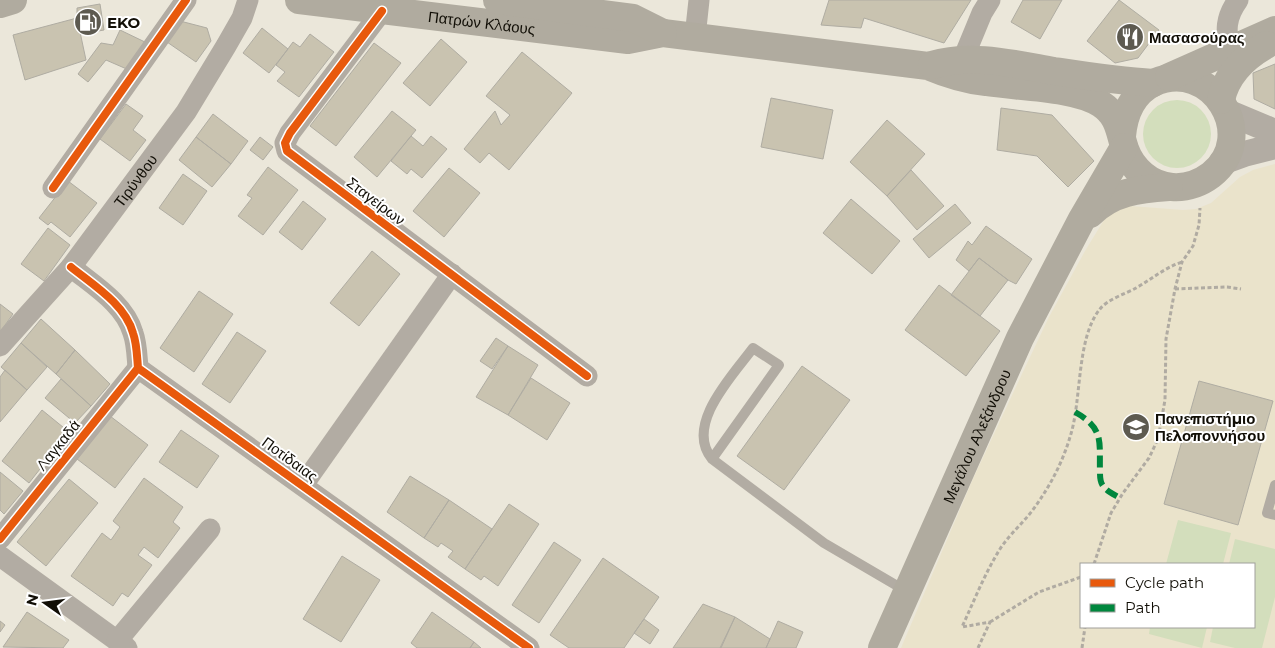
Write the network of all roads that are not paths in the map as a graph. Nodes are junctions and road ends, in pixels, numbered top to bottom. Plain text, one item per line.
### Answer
1 (13, 0) edge
2 (186, 0) edge
3 (248, 0) edge
4 (300, 0) edge
5 (497, 0) edge
6 (699, 0) edge
7 (990, 0) edge
8 (1238, 0) edge
9 (0, 4) edge
10 (382, 11) junction
11 (1275, 30) edge
12 (663, 33) junction
13 (695, 37) junction
14 (1275, 41) edge
15 (1229, 51) junction
16 (963, 60) junction
17 (928, 66) junction
18 (1159, 81) junction
19 (1224, 106) junction
20 (1275, 132) edge
21 (1123, 141) junction
22 (1275, 146) edge
23 (1222, 162) junction
24 (1169, 187) junction
25 (53, 188) dead end
26 (1079, 226) junction
27 (70, 267) junction
28 (452, 274) junction
29 (0, 346) edge
30 (138, 368) junction
31 (587, 376) dead end
32 (712, 459) junction
33 (303, 485) junction
34 (1275, 485) edge
35 (1275, 515) edge
36 (210, 530) dead end
37 (0, 539) edge
38 (0, 556) edge
39 (906, 591) junction
40 (122, 644) edge
41 (879, 646) edge
42 (529, 648) edge

1 - 9 main road
2 - 25 street
3 - 27 street, Τιρύνθου
4 - 10 main road, Πατρών Κλάους
5 - 12 main road, Πατρών Κλάους
6 - 13 street
7 - 16 street
8 - 15 street
10 - 12 main road, Πατρών Κλάους
10 - 28 street, Σταγείρων
11 - 15 main road
12 - 13 main road, Πατρών Κλάους
13 - 17 main road, Πατρών Κλάους
14 - 19 main road
15 - 18 main road
16 - 17 main road
16 - 18 main road
17 - 21 main road
18 - 19 main road
18 - 21 main road
19 - 20 street
19 - 23 main road
21 - 24 main road
21 - 26 main road, Μεγάλου Αλεξάνδρου
22 - 23 street
23 - 24 main road
24 - 26 main road
26 - 39 main road, Μεγάλου Αλεξάνδρου
27 - 29 street, Τιρύνθου
27 - 30 street
28 - 31 street, Σταγείρων
28 - 33 street
30 - 33 street, Ποτίδαιας
30 - 37 street, Λαγκαδά
32 - 32 lane
32 - 39 lane
33 - 42 street, Ποτίδαιας
34 - 35 lane
36 - 40 street
38 - 40 street
39 - 41 main road, Μεγάλου Αλεξάνδρου

